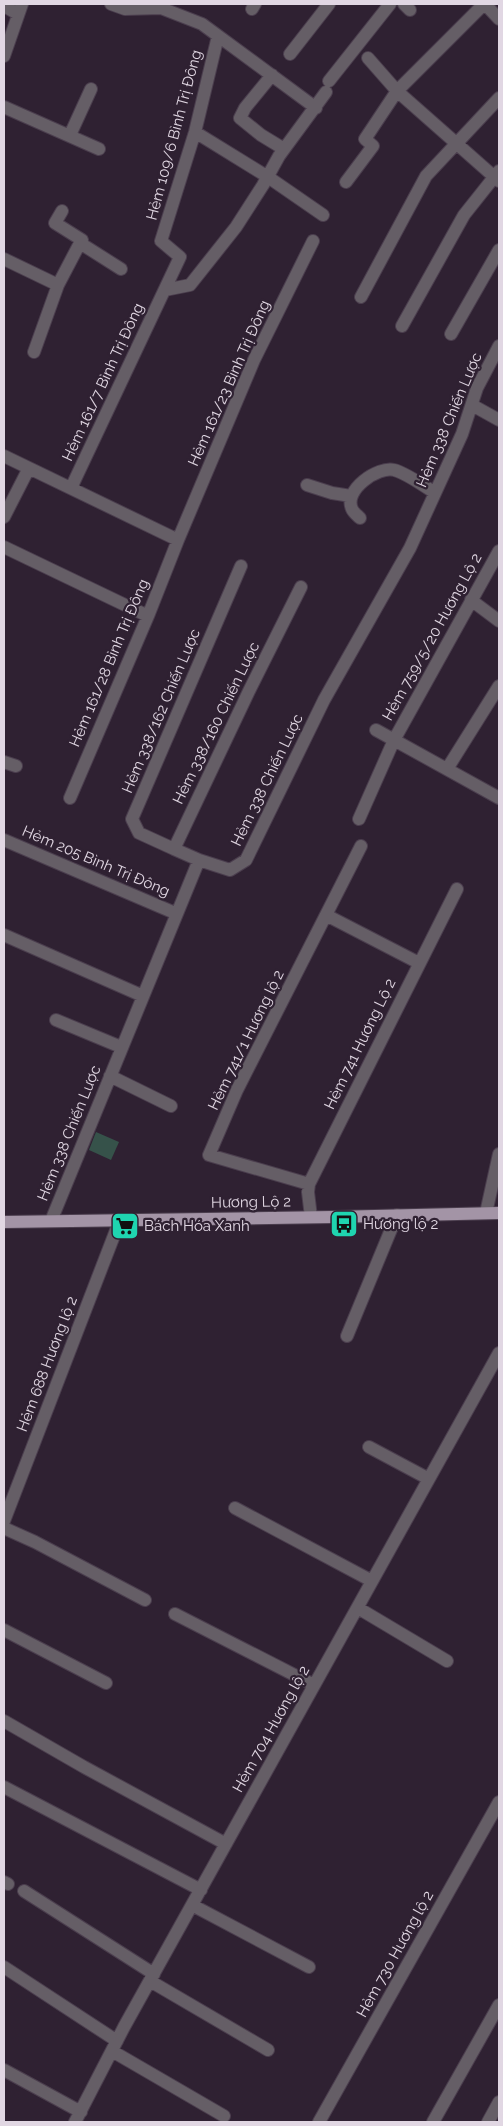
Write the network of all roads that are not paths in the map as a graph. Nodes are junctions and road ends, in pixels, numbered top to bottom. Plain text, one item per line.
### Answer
1 (111, 4) edge
2 (329, 4) edge
3 (390, 4) edge
4 (484, 4) edge
5 (4, 6) edge
6 (20, 9) edge
7 (499, 20) edge
8 (218, 36) junction
9 (290, 54) dead end
10 (4, 56) edge
11 (368, 58) dead end
12 (272, 75) junction
13 (91, 89) dead end
14 (397, 91) junction
15 (499, 98) edge
16 (4, 107) edge
17 (316, 108) junction
18 (195, 132) junction
19 (70, 135) junction
20 (457, 144) junction
21 (99, 149) dead end
22 (284, 149) junction
23 (498, 176) edge
24 (268, 177) junction
25 (346, 182) dead end
26 (62, 211) dead end
27 (323, 215) dead end
28 (313, 241) dead end
29 (80, 243) junction
30 (499, 250) edge
31 (4, 259) edge
32 (121, 269) dead end
33 (58, 285) junction
34 (165, 290) junction
35 (361, 297) dead end
36 (402, 326) dead end
37 (451, 334) dead end
38 (499, 346) edge
39 (34, 352) dead end
40 (472, 406) junction
41 (499, 420) edge
42 (4, 456) edge
43 (28, 468) junction
44 (307, 484) dead end
45 (71, 488) junction
46 (435, 493) junction
47 (351, 496) junction
48 (4, 517) edge
49 (360, 518) dead end
50 (178, 540) junction
51 (4, 547) edge
52 (499, 551) edge
53 (241, 566) dead end
54 (301, 587) dead end
55 (471, 600) junction
56 (148, 616) junction
57 (499, 621) edge
58 (499, 686) edge
59 (376, 730) dead end
60 (394, 740) junction
61 (447, 769) junction
62 (70, 798) dead end
63 (499, 798) edge
64 (359, 819) dead end
65 (4, 841) edge
66 (361, 846) dead end
67 (174, 849) junction
68 (199, 860) junction
69 (456, 889) dead end
70 (175, 913) junction
71 (326, 915) junction
72 (4, 935) edge
73 (419, 963) junction
74 (143, 996) junction
75 (56, 1020) dead end
76 (121, 1047) junction
77 (110, 1076) junction
78 (171, 1106) dead end
79 (499, 1154) edge
80 (309, 1184) junction
81 (486, 1213) junction
82 (499, 1213) edge
83 (397, 1215) junction
84 (310, 1217) junction
85 (120, 1220) junction
86 (51, 1221) junction
87 (4, 1222) edge
88 (347, 1336) dead end
89 (499, 1353) edge
90 (369, 1447) dead end
91 (429, 1479) junction
92 (235, 1508) dead end
93 (4, 1521) edge
94 (4, 1528) edge
95 (372, 1581) junction
96 (145, 1600) dead end
97 (358, 1608) junction
98 (176, 1614) dead end
99 (4, 1630) edge
100 (447, 1661) dead end
101 (106, 1683) dead end
102 (314, 1685) junction
103 (4, 1721) edge
104 (4, 1787) edge
105 (499, 1802) edge
106 (226, 1844) junction
107 (24, 1890) dead end
108 (201, 1890) junction
109 (192, 1905) junction
110 (4, 1967) edge
111 (309, 1967) dead end
112 (152, 1978) junction
113 (499, 2005) edge
114 (115, 2046) junction
115 (268, 2050) dead end
116 (4, 2070) edge
117 (499, 2102) edge
118 (224, 2116) dead end
119 (78, 2117) edge
120 (319, 2122) edge
121 (433, 2122) edge
122 (488, 2122) edge

1 - 8 street
2 - 9 street
3 - 17 street
4 - 7 street
4 - 14 street
5 - 6 street
6 - 10 street
8 - 12 street
8 - 18 street, Hẻm 109/6 Bình Trị Đông
11 - 14 street
12 - 17 street
12 - 22 street
13 - 19 street
14 - 20 street
14 - 25 street
15 - 20 street
16 - 19 street
17 - 22 street
18 - 24 street
18 - 34 street, Hẻm 109/6 Bình Trị Đông
19 - 21 street
20 - 23 street
20 - 35 street
22 - 24 street
23 - 36 street
24 - 27 street
24 - 34 street
26 - 29 street
28 - 50 street, Hẻm 161/23 Bình Trị Đông
29 - 32 street
29 - 33 street
30 - 37 street
31 - 33 street
33 - 39 street
34 - 45 street, Hẻm 161/7 Bình Trị Đông
38 - 40 street, Hẻm 338 Chiến Lược
40 - 41 street
40 - 46 street, Hẻm 338 Chiến Lược
42 - 43 street
43 - 45 street
43 - 48 street
44 - 47 street
45 - 50 street
46 - 47 street
46 - 68 street, Hẻm 338 Chiến Lược
47 - 49 street
50 - 56 street, Hẻm 161/28 Bình Trị Đông
51 - 56 street
52 - 55 street, Hẻm 759/5/20 Hương Lộ 2
53 - 67 street, Hẻm 338/162 Chiến Lược
54 - 67 street, Hẻm 338/160 Chiến Lược
55 - 57 street
55 - 60 street, Hẻm 759/5/20 Hương Lộ 2
56 - 62 street, Hẻm 161/28 Bình Trị Đông
58 - 61 street
59 - 60 street
60 - 61 street
60 - 64 street
61 - 63 street
65 - 70 street, Hẻm 205 Bình Trị Đông
66 - 71 street, Hẻm 741/1 Hương lộ 2
67 - 68 street
68 - 70 street, Hẻm 338 Chiến Lược
69 - 73 street, Hẻm 741 Hương Lộ 2
70 - 74 street, Hẻm 338 Chiến Lược
71 - 73 street
71 - 80 street, Hẻm 741/1 Hương lộ 2
72 - 74 street
73 - 80 street, Hẻm 741 Hương Lộ 2
74 - 76 street, Hẻm 338 Chiến Lược
75 - 76 street
76 - 77 street, Hẻm 338 Chiến Lược
77 - 78 street
77 - 86 street, Hẻm 338 Chiến Lược
79 - 81 street
80 - 84 street, Hẻm 741 Hương Lộ 2
81 - 82 main road, Hương Lộ 2
81 - 83 main road, Hương Lộ 2
83 - 84 main road, Hương Lộ 2
83 - 88 street
84 - 85 main road, Hương Lộ 2
85 - 86 main road, Hương Lộ 2
85 - 93 street, Hẻm 688 Hương lộ 2
86 - 87 main road, Hương Lộ 2
89 - 91 street, Hẻm 704 Hương lộ 2
90 - 91 street
91 - 95 street, Hẻm 704 Hương lộ 2
92 - 95 street
94 - 96 street
95 - 97 street, Hẻm 704 Hương lộ 2
97 - 100 street
97 - 102 street, Hẻm 704 Hương lộ 2
98 - 102 street
99 - 101 street
102 - 106 street, Hẻm 704 Hương lộ 2
103 - 106 street
104 - 108 street
105 - 120 street, Hẻm 730 Hương lộ 2
106 - 108 street, Hẻm 704 Hương lộ 2
107 - 112 street
108 - 109 street, Hẻm 704 Hương lộ 2
109 - 111 street
109 - 112 street, Hẻm 704 Hương lộ 2
110 - 114 street
112 - 114 street, Hẻm 704 Hương lộ 2
112 - 115 street
113 - 121 street
114 - 118 street
114 - 119 street, Hẻm 704 Hương lộ 2
116 - 119 street
117 - 122 street

